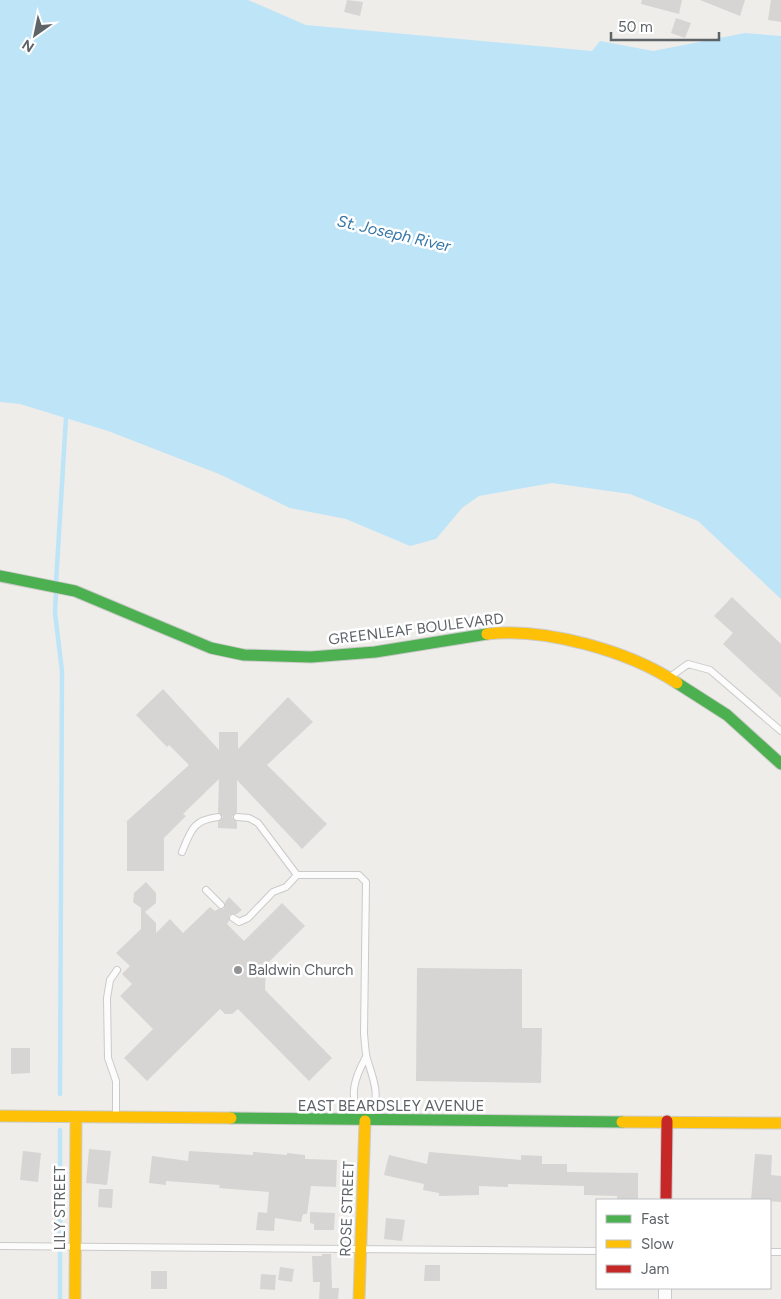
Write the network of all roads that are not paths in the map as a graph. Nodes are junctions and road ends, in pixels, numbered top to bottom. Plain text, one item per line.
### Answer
1 (0, 576) edge
2 (668, 678) junction
3 (781, 731) edge
4 (781, 764) edge
5 (218, 817) dead end
6 (237, 817) dead end
7 (182, 852) dead end
8 (297, 875) junction
9 (206, 890) dead end
10 (221, 905) dead end
11 (233, 918) dead end
12 (117, 970) dead end
13 (366, 1057) junction
14 (0, 1116) edge
15 (76, 1117) junction
16 (116, 1118) junction
17 (365, 1121) junction
18 (667, 1121) junction
19 (781, 1123) edge
20 (666, 1199) edge
21 (0, 1246) edge
22 (75, 1246) junction
23 (360, 1249) junction
24 (596, 1251) edge
25 (75, 1299) edge
26 (359, 1299) edge

1 - 2 street, GREENLEAF BOULEVARD
2 - 3 lane
2 - 4 street, GREENLEAF BOULEVARD
5 - 7 lane
6 - 8 lane
8 - 11 lane
8 - 13 lane
9 - 10 lane
12 - 16 lane
13 - 17 lane
13 - 17 lane
14 - 15 street, EAST BEARDSLEY AVENUE
15 - 16 street, EAST BEARDSLEY AVENUE
15 - 22 street, LILY STREET
16 - 17 street, EAST BEARDSLEY AVENUE
17 - 18 street, EAST BEARDSLEY AVENUE
17 - 23 street, ROSE STREET
18 - 19 street, EAST BEARDSLEY AVENUE
18 - 20 street
21 - 22 lane
22 - 23 lane
22 - 25 street, LILY STREET
23 - 24 lane
23 - 26 street, ROSE STREET

